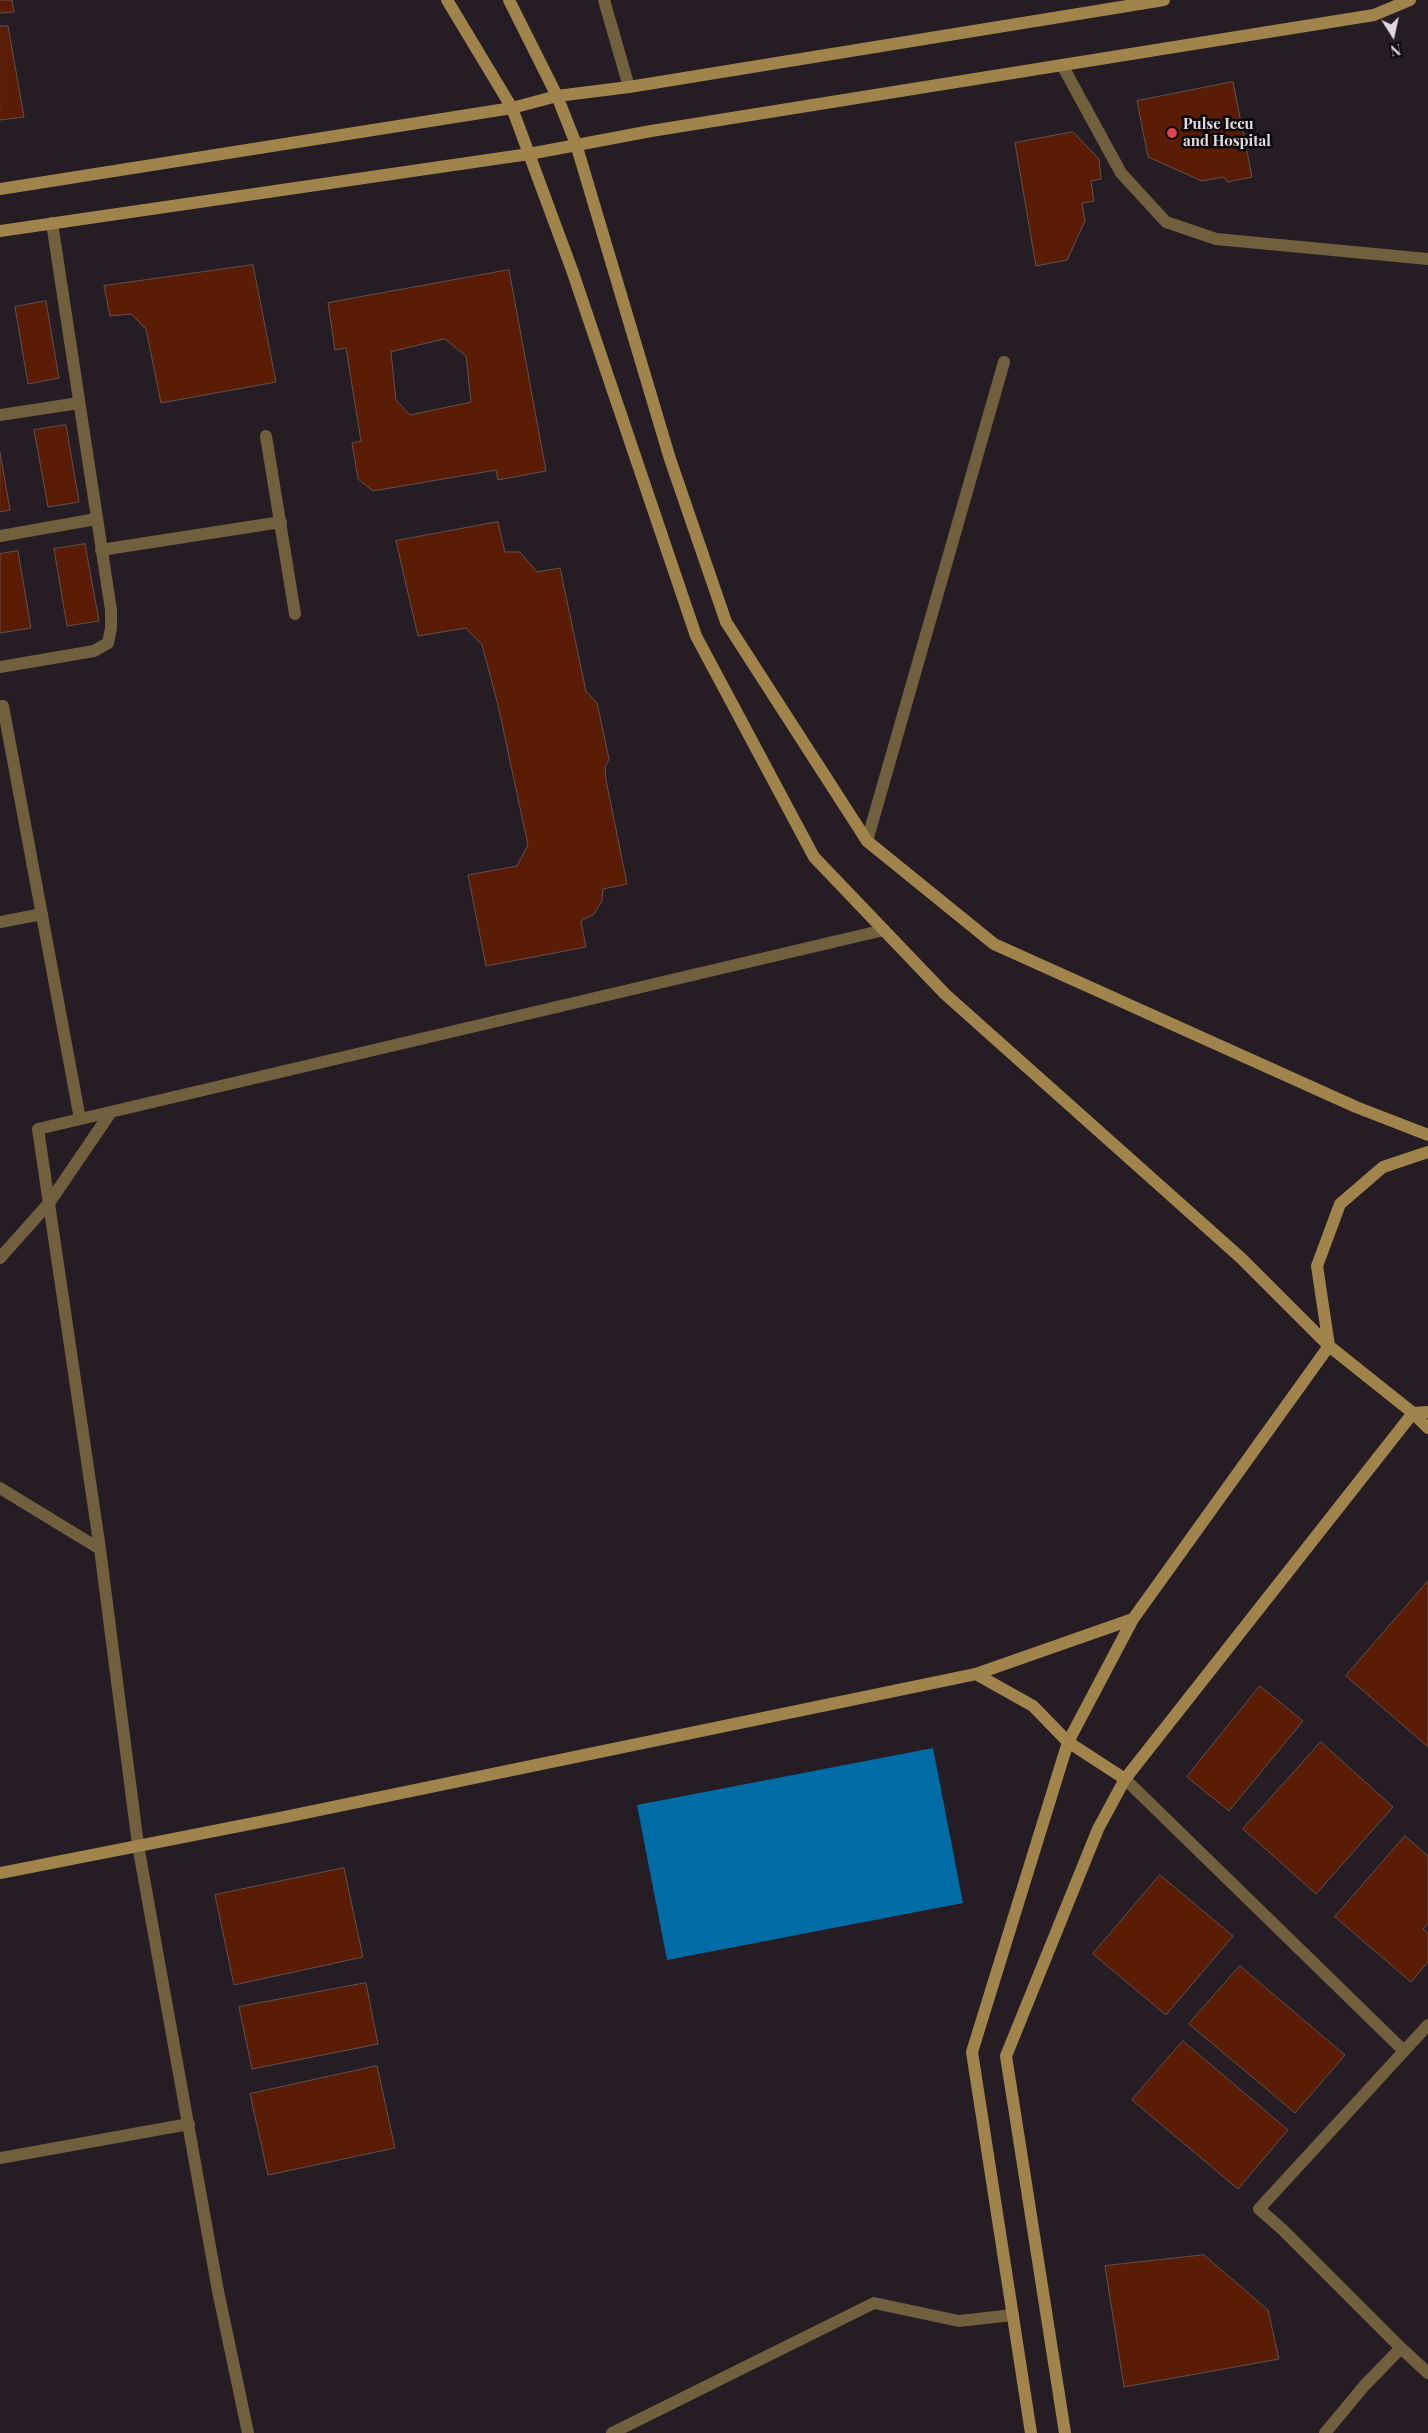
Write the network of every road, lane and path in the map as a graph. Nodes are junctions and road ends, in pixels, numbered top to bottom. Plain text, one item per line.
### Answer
1 (447, 0) edge
2 (509, 0) edge
3 (604, 0) edge
4 (1164, 0) edge
5 (1410, 0) edge
6 (1062, 65) junction
7 (629, 87) junction
8 (557, 96) junction
9 (512, 108) junction
10 (576, 144) junction
11 (529, 154) junction
12 (0, 189) edge
13 (52, 223) junction
14 (0, 231) edge
15 (1428, 259) edge
16 (1004, 362) dead end
17 (79, 403) junction
18 (0, 415) edge
19 (266, 436) dead end
20 (96, 519) junction
21 (280, 522) junction
22 (0, 536) edge
23 (101, 550) junction
24 (295, 614) dead end
25 (0, 667) edge
26 (3, 706) dead end
27 (867, 841) junction
28 (42, 914) junction
29 (0, 922) edge
30 (884, 930) junction
31 (111, 1112) junction
32 (80, 1119) junction
33 (1428, 1135) edge
34 (1428, 1152) edge
35 (49, 1204) junction
36 (0, 1258) edge
37 (1329, 1346) junction
38 (1428, 1412) edge
39 (1413, 1413) junction
40 (1428, 1428) edge
41 (0, 1488) edge
42 (100, 1549) junction
43 (1133, 1619) junction
44 (976, 1674) junction
45 (1068, 1742) junction
46 (1125, 1779) junction
47 (138, 1845) junction
48 (0, 1873) edge
49 (1428, 2025) edge
50 (1404, 2051) junction
51 (188, 2124) junction
52 (0, 2158) edge
53 (1013, 2315) junction
54 (1401, 2348) junction
55 (1428, 2373) edge
56 (248, 2433) edge
57 (612, 2433) edge
58 (1031, 2433) edge
59 (1065, 2433) edge
60 (1325, 2433) edge

1 - 9 main road
2 - 8 main road
3 - 7 street
4 - 7 main road
5 - 6 main road
6 - 10 main road
6 - 15 street
7 - 8 main road
8 - 9 main road
8 - 10 main road
9 - 11 main road
9 - 12 main road
10 - 11 main road
10 - 27 main road
11 - 13 main road
11 - 30 main road
13 - 14 main road
13 - 17 street
16 - 27 street
17 - 18 street
17 - 20 street
19 - 21 street
20 - 22 street
20 - 23 street
21 - 23 street
21 - 24 street
23 - 25 street
26 - 28 street
27 - 33 main road
28 - 29 street
28 - 32 street
30 - 31 street
30 - 37 main road
31 - 32 street
31 - 35 street
32 - 35 street
34 - 37 main road
35 - 36 street
35 - 42 street
37 - 39 main road
37 - 43 main road
38 - 39 main road
39 - 40 main road
39 - 46 main road
41 - 42 street
42 - 47 street
43 - 44 main road
43 - 45 main road
44 - 45 main road
44 - 47 main road
45 - 46 main road
45 - 53 main road
46 - 50 street
46 - 59 main road
47 - 48 main road
47 - 51 street
49 - 50 street
50 - 54 street
51 - 52 street
51 - 56 street
53 - 57 street
53 - 58 main road
54 - 55 street
54 - 60 street

